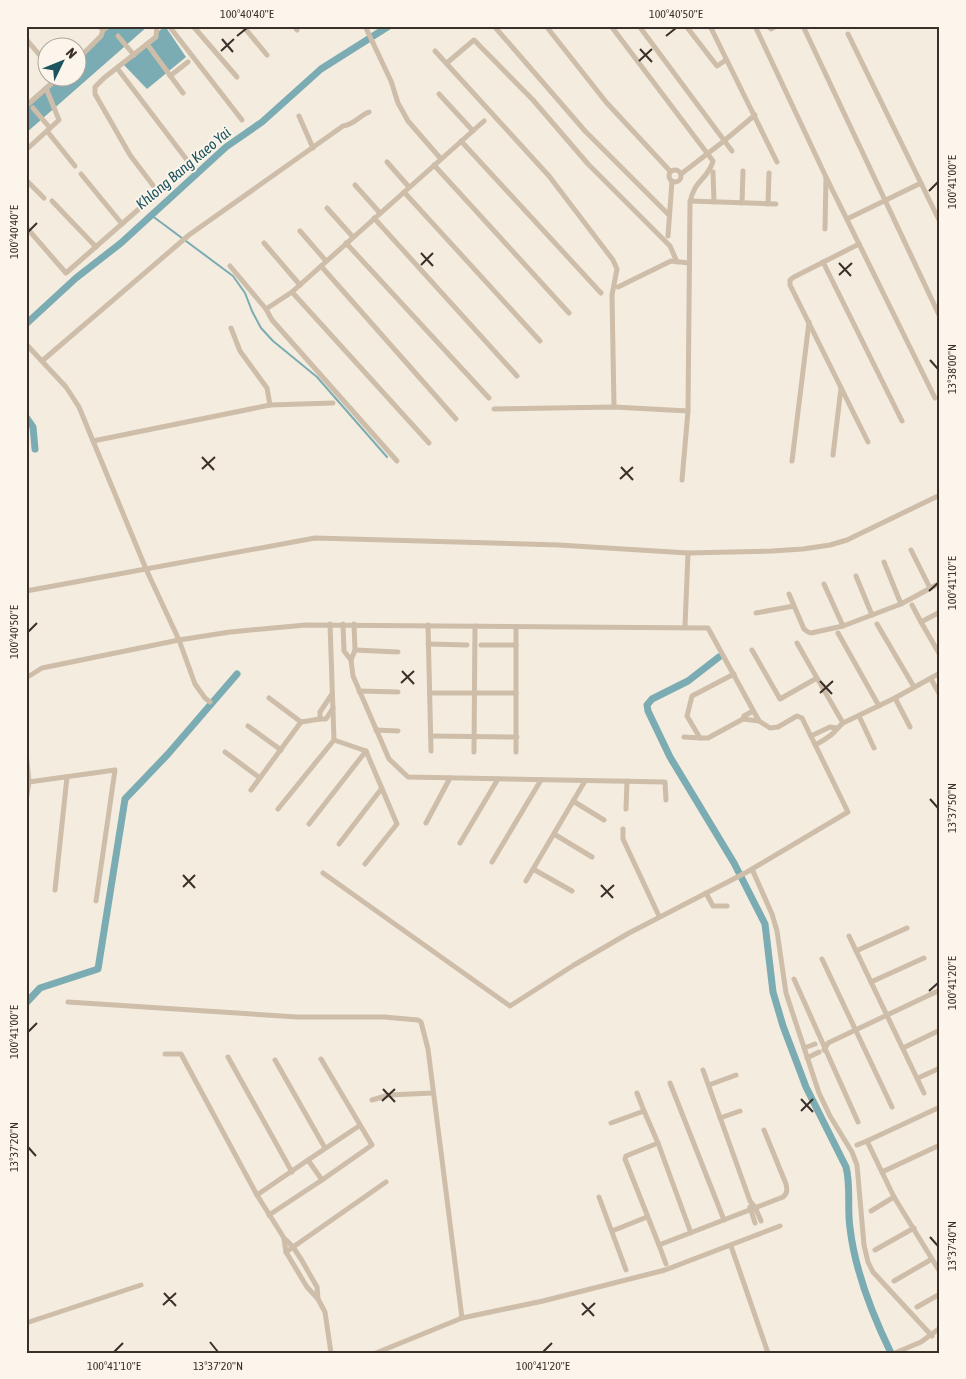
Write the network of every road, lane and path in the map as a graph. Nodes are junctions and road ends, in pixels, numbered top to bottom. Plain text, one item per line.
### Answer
1 (157, 26) edge
2 (169, 26) edge
3 (193, 26) edge
4 (243, 26) edge
5 (365, 26) edge
6 (494, 26) edge
7 (546, 26) edge
8 (611, 26) edge
9 (639, 26) edge
10 (686, 26) edge
11 (710, 26) edge
12 (754, 26) edge
13 (768, 26) edge
14 (776, 26) edge
15 (803, 26) edge
16 (104, 27) edge
17 (848, 34) dead end
18 (118, 36) dead end
19 (26, 39) edge
20 (147, 44) junction
21 (88, 49) edge
22 (435, 51) dead end
23 (38, 53) edge
24 (134, 55) junction
25 (267, 55) dead end
26 (726, 60) junction
27 (188, 62) dead end
28 (448, 62) dead end
29 (117, 68) junction
30 (170, 76) junction
31 (237, 77) dead end
32 (46, 88) joint
33 (183, 93) dead end
34 (439, 94) dead end
35 (26, 106) edge
36 (33, 108) dead end
37 (369, 112) dead end
38 (755, 115) junction
39 (299, 116) dead end
40 (242, 120) dead end
41 (484, 120) dead end
42 (48, 130) junction
43 (473, 131) junction
44 (460, 141) junction
45 (724, 141) junction
46 (313, 148) junction
47 (27, 149) edge
48 (732, 151) dead end
49 (708, 152) junction
50 (441, 159) junction
51 (387, 162) dead end
52 (777, 162) dead end
53 (190, 164) dead end
54 (434, 165) junction
55 (75, 166) dead end
56 (742, 171) dead end
57 (670, 172) junction
58 (714, 172) dead end
59 (769, 173) dead end
60 (81, 174) dead end
61 (681, 174) junction
62 (826, 178) junction
63 (26, 180) edge
64 (672, 181) junction
65 (921, 183) junction
66 (355, 186) dead end
67 (409, 187) junction
68 (404, 192) junction
69 (44, 198) dead end
70 (52, 201) dead end
71 (690, 201) junction
72 (884, 201) junction
73 (714, 202) junction
74 (742, 203) junction
75 (768, 204) junction
76 (776, 204) dead end
77 (327, 208) dead end
78 (380, 213) junction
79 (669, 215) junction
80 (374, 218) junction
81 (847, 219) junction
82 (940, 222) edge
83 (122, 224) junction
84 (26, 227) edge
85 (825, 229) dead end
86 (300, 232) dead end
87 (668, 236) dead end
88 (353, 237) junction
89 (264, 243) dead end
90 (346, 243) junction
91 (859, 244) junction
92 (96, 247) junction
93 (326, 261) junction
94 (677, 262) junction
95 (823, 262) junction
96 (688, 263) junction
97 (230, 266) dead end
98 (320, 266) junction
99 (300, 285) junction
100 (618, 286) dead end
101 (292, 292) junction
102 (601, 292) dead end
103 (266, 309) junction
104 (569, 314) dead end
105 (940, 317) edge
106 (809, 322) junction
107 (231, 328) dead end
108 (540, 341) dead end
109 (26, 344) edge
110 (42, 361) junction
111 (517, 376) dead end
112 (841, 388) junction
113 (489, 398) dead end
114 (935, 398) dead end
115 (333, 403) dead end
116 (270, 405) junction
117 (614, 407) junction
118 (494, 409) dead end
119 (688, 412) junction
120 (456, 420) dead end
121 (902, 421) dead end
122 (93, 441) junction
123 (868, 442) dead end
124 (429, 443) dead end
125 (833, 456) dead end
126 (397, 461) dead end
127 (792, 461) dead end
128 (682, 480) dead end
129 (940, 495) edge
130 (911, 550) dead end
131 (688, 553) junction
132 (884, 562) dead end
133 (146, 569) junction
134 (856, 576) dead end
135 (940, 583) edge
136 (824, 584) dead end
137 (930, 588) junction
138 (26, 590) edge
139 (789, 594) dead end
140 (901, 604) junction
141 (912, 605) dead end
142 (794, 606) junction
143 (940, 612) edge
144 (756, 613) dead end
145 (872, 615) junction
146 (922, 622) junction
147 (330, 624) junction
148 (343, 624) junction
149 (354, 624) junction
150 (877, 624) dead end
151 (428, 626) junction
152 (475, 626) junction
153 (686, 626) junction
154 (844, 626) junction
155 (516, 627) junction
156 (838, 633) dead end
157 (179, 640) junction
158 (797, 643) dead end
159 (428, 644) junction
160 (467, 644) dead end
161 (481, 645) dead end
162 (516, 645) junction
163 (355, 650) junction
164 (752, 650) dead end
165 (398, 652) dead end
166 (940, 655) edge
167 (350, 660) junction
168 (940, 673) edge
169 (734, 674) junction
170 (26, 678) edge
171 (817, 678) junction
172 (931, 679) junction
173 (914, 687) junction
174 (359, 691) junction
175 (398, 692) dead end
176 (430, 693) junction
177 (475, 693) junction
178 (516, 693) junction
179 (332, 694) junction
180 (940, 695) edge
181 (269, 698) dead end
182 (894, 698) junction
183 (210, 702) dead end
184 (879, 706) junction
185 (333, 708) junction
186 (753, 711) junction
187 (859, 716) junction
188 (743, 719) junction
189 (320, 720) junction
190 (759, 721) junction
191 (300, 722) junction
192 (843, 723) junction
193 (248, 726) dead end
194 (910, 727) dead end
195 (836, 728) junction
196 (376, 730) junction
197 (398, 731) dead end
198 (431, 736) junction
199 (474, 736) junction
200 (517, 736) junction
201 (811, 736) junction
202 (684, 737) dead end
203 (700, 738) junction
204 (334, 740) junction
205 (815, 744) junction
206 (874, 748) dead end
207 (281, 750) junction
208 (366, 751) junction
209 (431, 751) dead end
210 (26, 752) edge
211 (226, 752) dead end
212 (474, 752) dead end
213 (516, 752) dead end
214 (27, 769) edge
215 (67, 777) junction
216 (260, 778) junction
217 (450, 778) junction
218 (498, 779) junction
219 (540, 780) junction
220 (585, 781) junction
221 (627, 781) junction
222 (29, 782) junction
223 (382, 788) junction
224 (252, 790) dead end
225 (26, 800) edge
226 (666, 800) dead end
227 (573, 801) junction
228 (278, 809) dead end
229 (626, 809) dead end
230 (604, 820) dead end
231 (426, 823) dead end
232 (309, 824) dead end
233 (623, 829) dead end
234 (554, 834) junction
235 (460, 843) dead end
236 (338, 844) dead end
237 (592, 857) dead end
238 (492, 862) dead end
239 (365, 864) dead end
240 (533, 868) junction
241 (752, 869) junction
242 (323, 873) dead end
243 (526, 881) dead end
244 (55, 890) dead end
245 (572, 891) dead end
246 (706, 892) junction
247 (96, 901) dead end
248 (727, 906) dead end
249 (660, 916) junction
250 (908, 928) dead end
251 (849, 936) dead end
252 (856, 952) junction
253 (924, 958) dead end
254 (822, 959) dead end
255 (794, 979) dead end
256 (871, 982) junction
257 (940, 990) edge
258 (68, 1002) dead end
259 (886, 1014) junction
260 (855, 1029) junction
261 (940, 1030) edge
262 (818, 1042) junction
263 (828, 1043) junction
264 (804, 1048) junction
265 (903, 1048) junction
266 (822, 1050) junction
267 (165, 1054) dead end
268 (228, 1057) dead end
269 (807, 1058) junction
270 (321, 1059) dead end
271 (275, 1060) dead end
272 (940, 1068) edge
273 (703, 1070) dead end
274 (736, 1075) dead end
275 (918, 1078) junction
276 (670, 1083) dead end
277 (709, 1085) junction
278 (924, 1092) dead end
279 (433, 1093) junction
280 (637, 1093) dead end
281 (372, 1100) dead end
282 (940, 1106) edge
283 (892, 1107) dead end
284 (644, 1110) junction
285 (740, 1112) dead end
286 (720, 1118) junction
287 (858, 1122) dead end
288 (611, 1123) dead end
289 (359, 1126) junction
290 (764, 1130) dead end
291 (867, 1141) junction
292 (658, 1143) junction
293 (857, 1145) dead end
294 (940, 1145) edge
295 (325, 1148) junction
296 (308, 1160) junction
297 (292, 1172) junction
298 (882, 1172) junction
299 (322, 1180) junction
300 (386, 1182) dead end
301 (257, 1195) junction
302 (894, 1196) junction
303 (599, 1197) dead end
304 (752, 1208) junction
305 (871, 1211) dead end
306 (269, 1215) junction
307 (647, 1217) junction
308 (724, 1220) junction
309 (758, 1224) junction
310 (780, 1226) dead end
311 (914, 1228) junction
312 (612, 1231) junction
313 (765, 1232) junction
314 (691, 1233) junction
315 (759, 1234) junction
316 (284, 1238) junction
317 (659, 1245) junction
318 (731, 1246) junction
319 (293, 1247) junction
320 (875, 1250) dead end
321 (286, 1252) junction
322 (932, 1259) junction
323 (666, 1264) dead end
324 (626, 1270) dead end
325 (940, 1272) edge
326 (894, 1281) dead end
327 (141, 1285) dead end
328 (940, 1294) edge
329 (318, 1299) junction
330 (916, 1307) dead end
331 (462, 1318) junction
332 (26, 1323) edge
333 (940, 1328) edge
334 (932, 1336) junction
335 (898, 1352) edge
336 (331, 1353) edge
337 (376, 1353) edge
338 (768, 1353) edge

1 - 20 street
2 - 40 street
3 - 31 street
4 - 25 street
5 - 50 street
6 - 79 street
7 - 57 street
8 - 49 street
9 - 45 street
10 - 26 street
11 - 26 street
12 - 62 street
13 - 14 street
15 - 72 street
16 - 21 street
17 - 65 street
18 - 24 street
19 - 23 street
20 - 24 street
20 - 30 street
22 - 117 street
24 - 29 street
26 - 38 street
27 - 30 street
28 - 94 street
29 - 53 street
29 - 83 street
30 - 33 street
32 - 35 street
32 - 42 street
34 - 43 street
36 - 42 street
37 - 46 street
38 - 45 street
38 - 52 street
39 - 46 street
41 - 43 street
42 - 47 street
42 - 55 street
43 - 44 street
44 - 50 street
44 - 102 street
45 - 48 street
45 - 49 street
46 - 110 street
49 - 61 street
49 - 71 street
50 - 54 street
51 - 67 street
54 - 67 street
54 - 104 street
56 - 74 street
57 - 61 street
57 - 64 street
58 - 73 street
59 - 75 street
60 - 83 street
61 - 64 street
62 - 81 street
62 - 85 street
63 - 69 street
64 - 79 street
65 - 72 street
65 - 82 street
66 - 78 street
67 - 68 street
68 - 78 street
68 - 108 street
70 - 92 street
71 - 73 street
71 - 96 street
72 - 81 street
72 - 105 street
73 - 74 street
74 - 75 street
75 - 76 street
77 - 88 street
78 - 80 street
79 - 87 street
80 - 88 street
80 - 111 street
81 - 91 street
83 - 92 street
84 - 92 street
86 - 93 street
88 - 90 street
89 - 99 street
90 - 93 street
90 - 113 street
91 - 95 street
91 - 114 street
93 - 98 street
94 - 96 street
94 - 100 street
95 - 106 street
95 - 121 street
96 - 119 street
97 - 103 street
98 - 99 street
98 - 120 street
99 - 101 street
101 - 103 street
101 - 124 street
103 - 126 street
106 - 112 street
106 - 127 street
107 - 116 street
109 - 110 street
110 - 122 street
112 - 123 street
112 - 125 street
115 - 116 street
116 - 122 street
117 - 118 street
117 - 119 street
119 - 128 street
122 - 133 street
129 - 131 street
130 - 137 street
131 - 133 street
131 - 153 street
132 - 140 street
133 - 138 street
133 - 157 street
134 - 145 street
135 - 137 street
136 - 154 street
137 - 140 street
139 - 142 street
140 - 145 street
141 - 146 street
142 - 144 street
142 - 154 street
143 - 146 street
145 - 154 street
146 - 166 street
147 - 148 street
147 - 157 street
147 - 179 street
148 - 149 street
148 - 167 street
149 - 151 street
149 - 163 street
150 - 173 street
151 - 152 street
151 - 159 street
152 - 155 street
152 - 177 street
153 - 155 street
153 - 169 street
155 - 162 street
156 - 184 street
157 - 170 street
157 - 183 street
158 - 171 street
159 - 160 street
159 - 176 street
161 - 162 street
162 - 178 street
163 - 165 street
163 - 167 street
164 - 171 street
167 - 174 street
168 - 172 street
169 - 186 street
169 - 203 street
171 - 192 street
172 - 173 street
172 - 180 street
173 - 182 street
174 - 175 street
174 - 196 street
176 - 177 street
176 - 198 street
177 - 178 street
177 - 199 street
178 - 200 street
179 - 185 street
179 - 189 street
181 - 191 street
182 - 184 street
182 - 194 street
184 - 187 street
185 - 189 street
185 - 204 street
186 - 188 street
186 - 190 street
187 - 192 street
187 - 206 street
188 - 190 street
188 - 203 street
189 - 191 street
190 - 201 street
191 - 207 street
192 - 195 street
193 - 207 street
195 - 201 street
195 - 205 street
196 - 197 street
196 - 217 street
198 - 199 street
198 - 209 street
199 - 200 street
199 - 212 street
200 - 213 street
201 - 205 street
202 - 203 street
204 - 208 street
204 - 228 street
205 - 241 street
207 - 216 street
208 - 223 street
208 - 232 street
210 - 214 street
211 - 216 street
214 - 222 street
215 - 222 street
215 - 244 street
215 - 247 street
216 - 224 street
217 - 218 street
217 - 231 street
218 - 219 street
218 - 235 street
219 - 220 street
219 - 238 street
220 - 221 street
220 - 227 street
221 - 226 street
221 - 229 street
222 - 225 street
223 - 236 street
223 - 239 street
227 - 230 street
227 - 234 street
233 - 249 street
234 - 237 street
234 - 240 street
240 - 243 street
240 - 245 street
241 - 246 street
241 - 264 street
242 - 249 street
246 - 248 street
246 - 249 street
250 - 252 street
251 - 252 street
252 - 256 street
253 - 256 street
254 - 260 street
255 - 262 street
256 - 259 street
257 - 259 street
258 - 279 street
259 - 260 street
259 - 265 street
260 - 263 street
260 - 283 street
261 - 265 street
262 - 263 street
262 - 264 street
262 - 266 street
263 - 266 street
264 - 269 street
265 - 275 street
266 - 269 street
266 - 287 street
267 - 301 street
268 - 297 street
269 - 334 street
270 - 289 street
271 - 295 street
272 - 275 street
273 - 277 street
274 - 277 street
275 - 278 street
276 - 308 street
277 - 286 street
279 - 281 street
279 - 331 street
280 - 284 street
282 - 291 street
284 - 288 street
284 - 292 street
285 - 286 street
286 - 304 street
289 - 295 street
289 - 299 street
290 - 304 street
291 - 293 street
291 - 298 street
292 - 307 street
292 - 314 street
294 - 298 street
295 - 296 street
296 - 297 street
296 - 299 street
297 - 301 street
298 - 302 street
299 - 306 street
300 - 319 street
301 - 306 street
302 - 305 street
302 - 311 street
303 - 312 street
304 - 308 street
304 - 309 street
306 - 316 street
307 - 312 street
307 - 317 street
308 - 314 street
309 - 313 street
309 - 315 street
310 - 313 street
311 - 320 street
311 - 322 street
312 - 324 street
313 - 315 street
314 - 317 street
315 - 318 street
316 - 319 street
316 - 321 street
317 - 323 street
318 - 331 street
318 - 338 street
319 - 321 street
319 - 329 street
321 - 329 street
322 - 325 street
322 - 326 street
327 - 332 street
328 - 330 street
329 - 336 street
331 - 337 street
333 - 334 street
334 - 335 street

